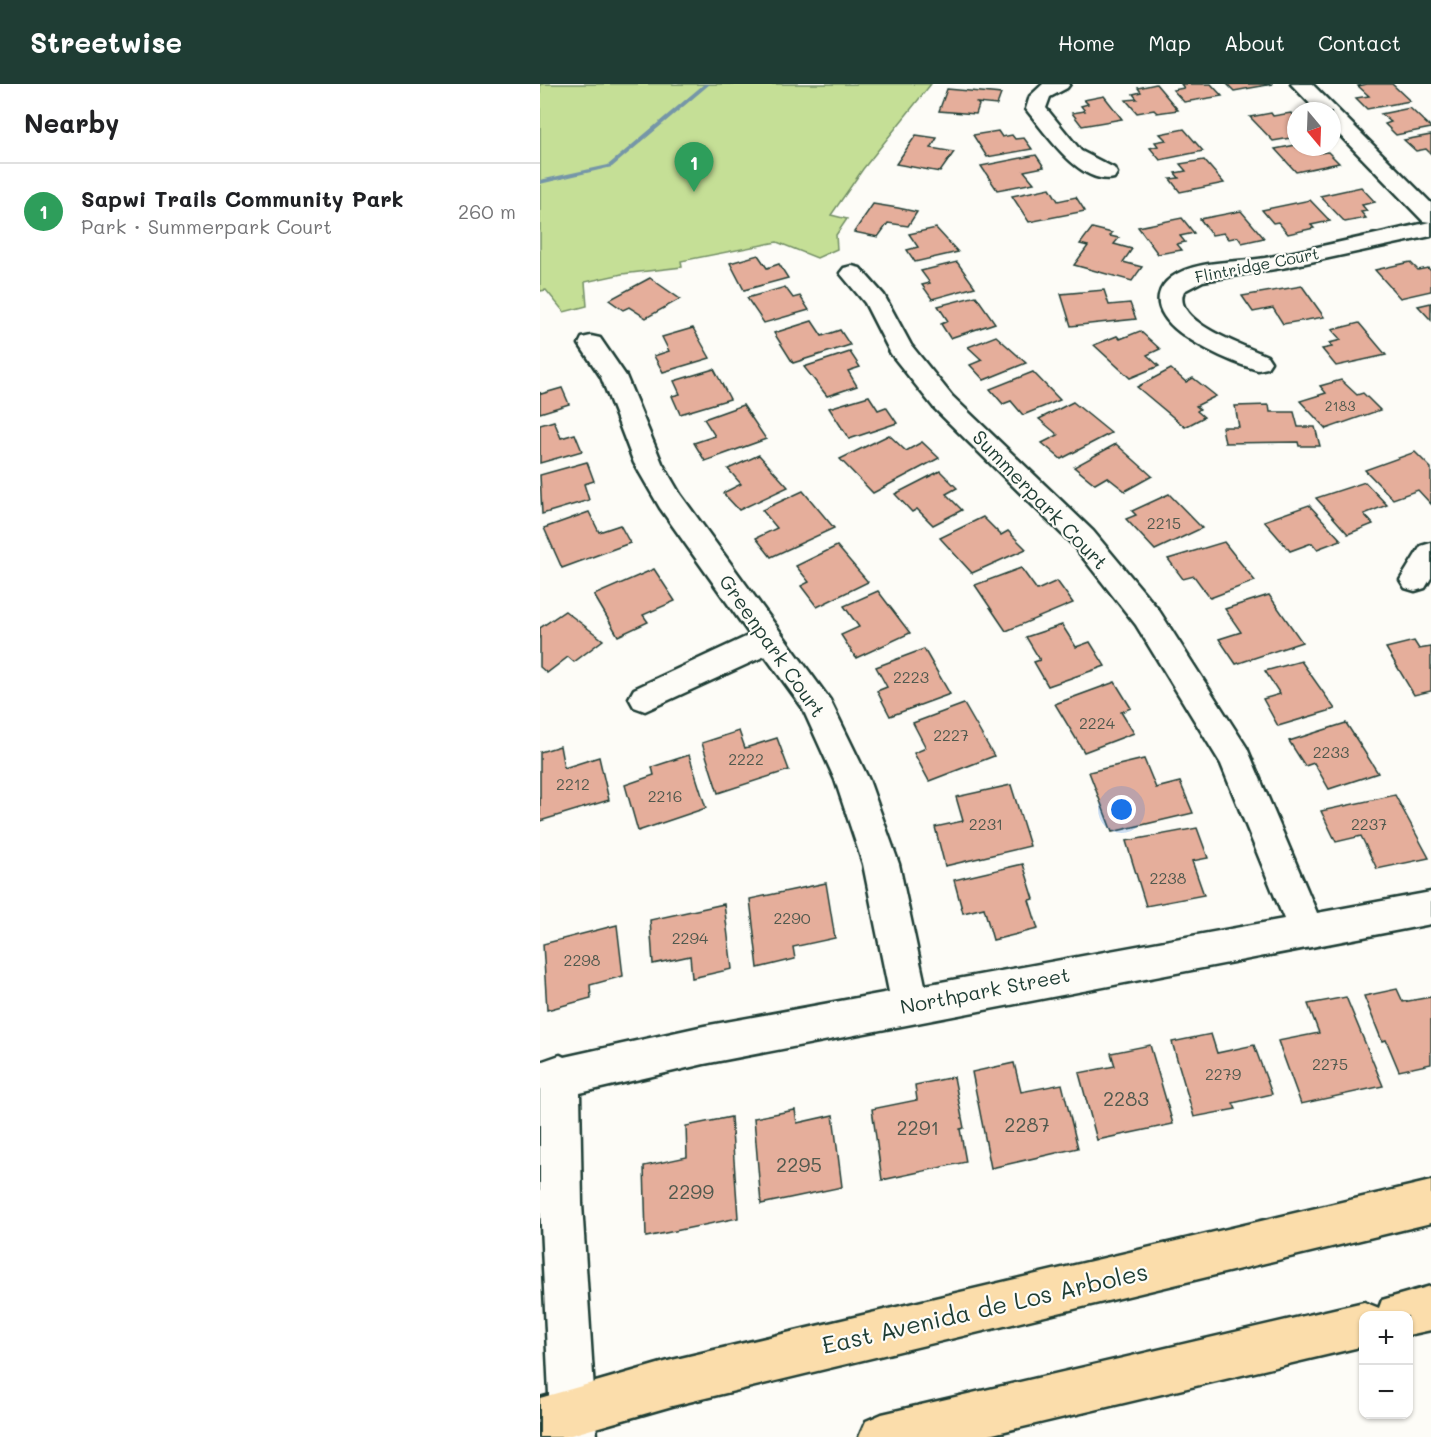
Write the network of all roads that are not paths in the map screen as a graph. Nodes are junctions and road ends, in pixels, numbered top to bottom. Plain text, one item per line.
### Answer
1 (1059, 84) edge
2 (1301, 84) edge
3 (1319, 102) edge
4 (1341, 124) edge
5 (1106, 173) dead end
6 (1431, 216) edge
7 (1431, 229) edge
8 (852, 273) dead end
9 (591, 344) dead end
10 (1258, 362) dead end
11 (1431, 554) edge
12 (1415, 580) dead end
13 (769, 640) junction
14 (645, 698) dead end
15 (1431, 908) edge
16 (1307, 931) junction
17 (910, 1005) junction
18 (550, 1078) edge
19 (1431, 1202) edge
20 (1431, 1308) edge
21 (1413, 1312) edge
22 (1359, 1325) edge
23 (562, 1422) edge
24 (882, 1437) edge

1 - 5 street
2 - 3 street
4 - 6 street
7 - 10 street, Flintridge Court
8 - 16 street, Summerpark Court
9 - 13 street, Greenpark Court
11 - 12 street
13 - 14 street
13 - 17 street, Greenpark Court
15 - 16 street, Northpark Street
16 - 17 street, Northpark Street
17 - 18 street, Northpark Street
18 - 23 street
19 - 23 main road, East Avenida de Los Arboles
20 - 21 main road
22 - 24 main road

